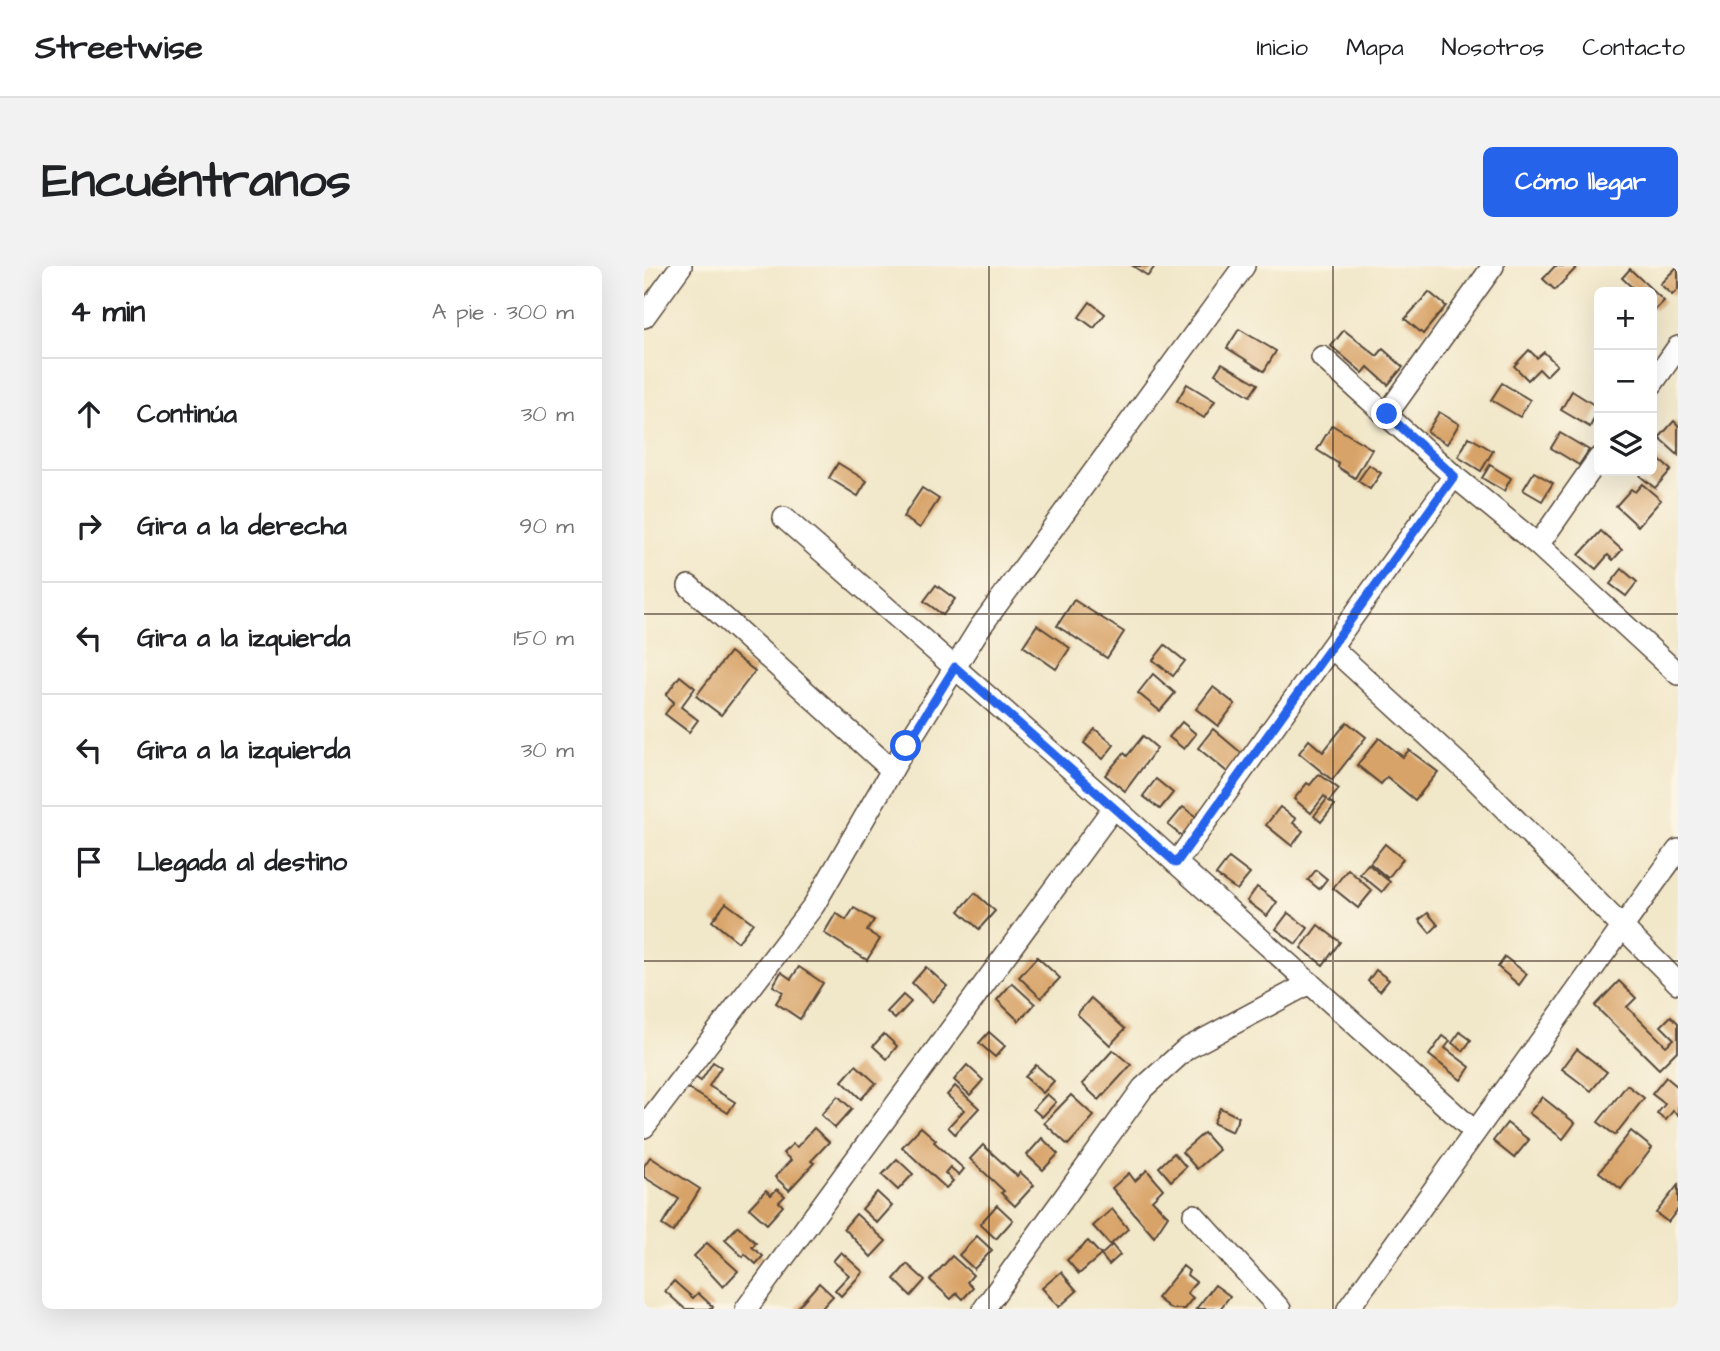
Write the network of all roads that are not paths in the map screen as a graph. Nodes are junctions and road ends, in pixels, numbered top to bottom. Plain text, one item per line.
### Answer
1 (681, 266) edge
2 (1244, 266) edge
3 (1493, 266) edge
4 (644, 317) edge
5 (1676, 353) edge
6 (1322, 357) dead end
7 (1657, 378) edge
8 (1387, 414) junction
9 (1594, 465) edge
10 (1454, 476) junction
11 (784, 518) dead end
12 (1538, 545) junction
13 (689, 586) dead end
14 (1332, 648) junction
15 (955, 667) junction
16 (1678, 674) edge
17 (892, 770) junction
18 (1114, 807) junction
19 (1678, 850) edge
20 (1176, 863) junction
21 (1623, 926) junction
22 (1310, 983) junction
23 (1678, 983) edge
24 (644, 1127) edge
25 (1475, 1132) junction
26 (1194, 1215) dead end
27 (746, 1309) edge
28 (984, 1309) edge
29 (1280, 1309) edge
30 (1348, 1309) edge

1 - 4 street
2 - 15 street
3 - 8 street
5 - 7 street
6 - 8 street
8 - 10 street
9 - 12 street
10 - 12 street
10 - 14 street
11 - 15 street
12 - 16 street
13 - 17 street
14 - 20 street
14 - 21 street
15 - 17 street
15 - 18 street
17 - 24 street
18 - 20 street
18 - 27 street
19 - 21 street
20 - 22 street
21 - 23 street
21 - 25 street
22 - 25 street
22 - 28 street
25 - 30 street
26 - 29 street

